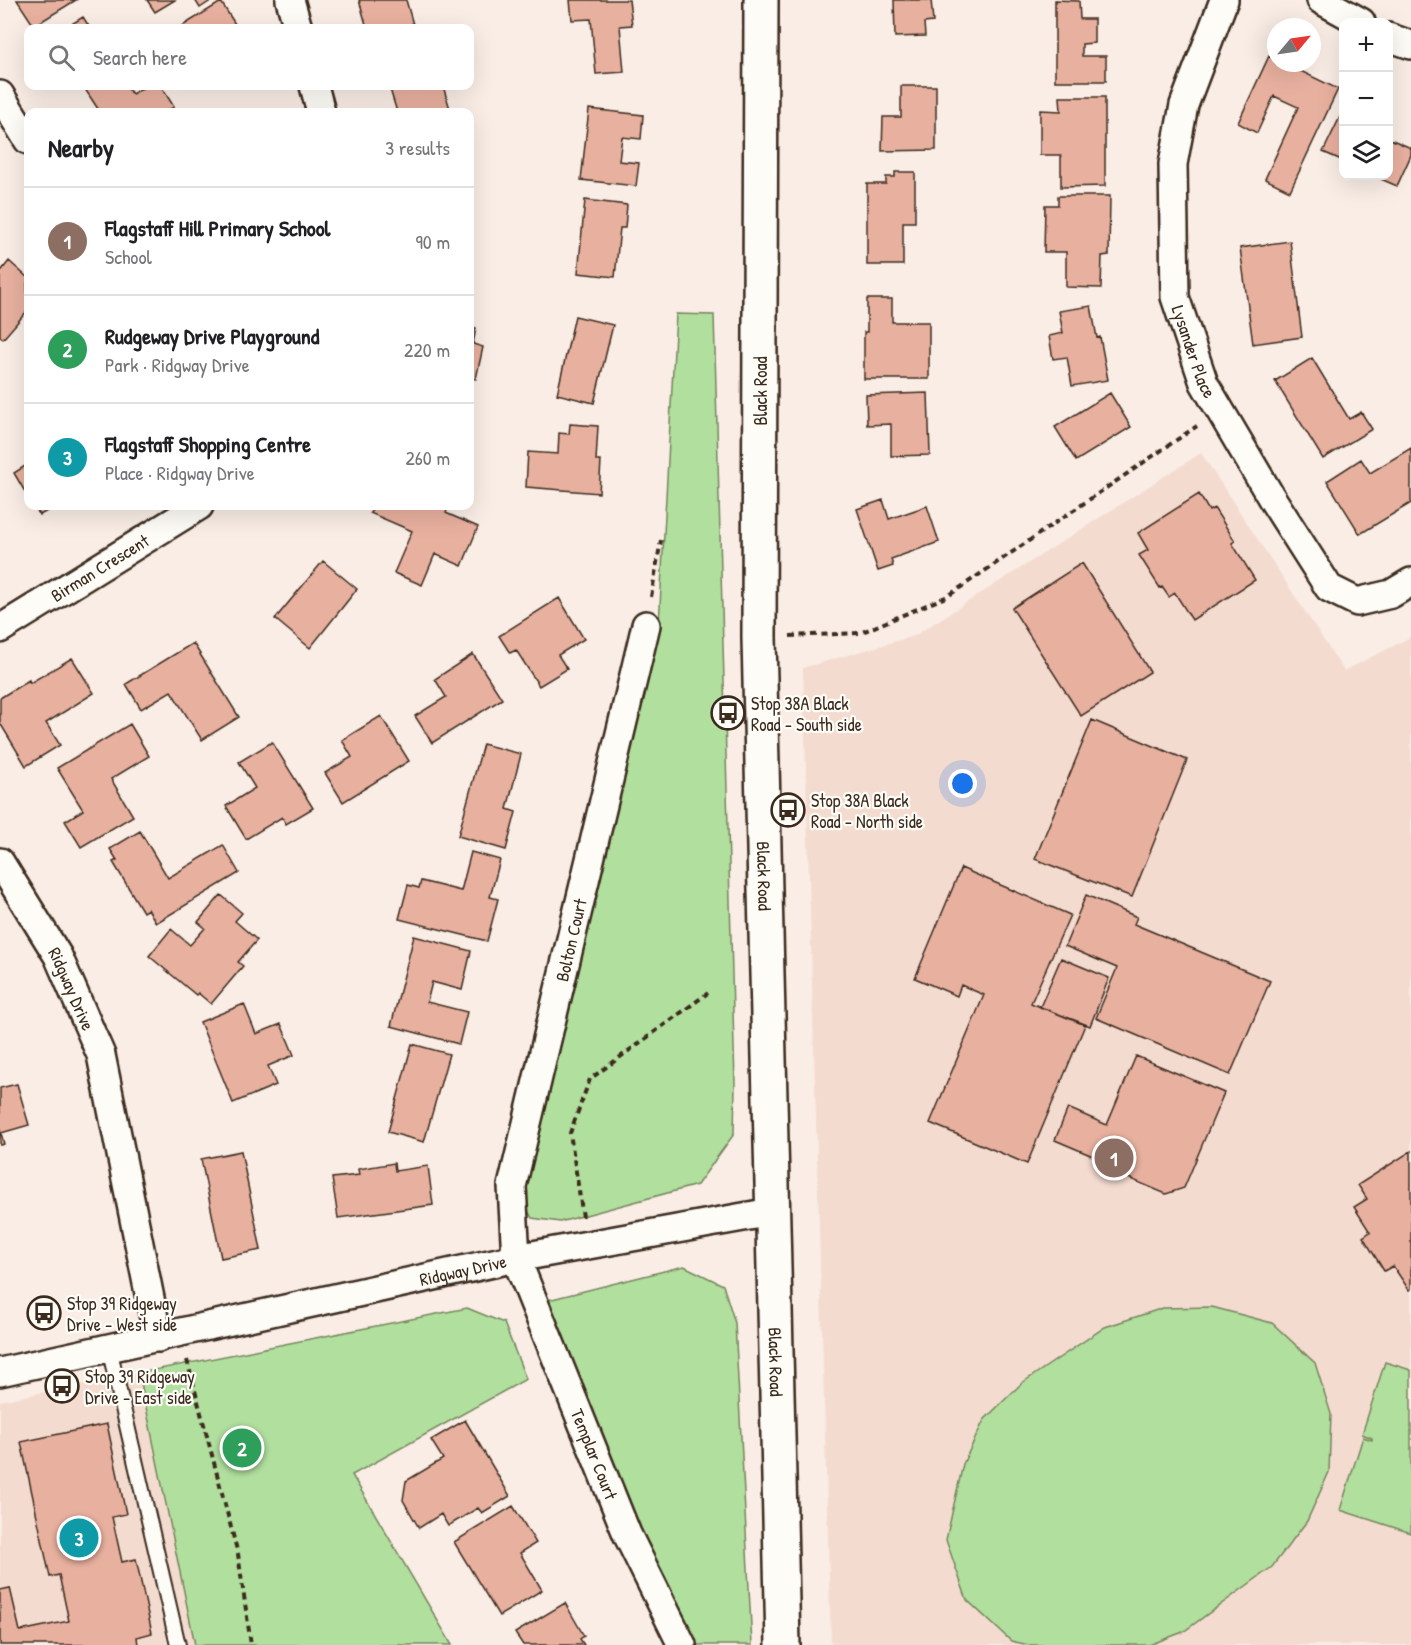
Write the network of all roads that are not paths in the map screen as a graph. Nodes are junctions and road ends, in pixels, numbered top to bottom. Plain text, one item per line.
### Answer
1 (290, 0) edge
2 (761, 0) edge
3 (1224, 0) edge
4 (1321, 0) edge
5 (1354, 18) edge
6 (297, 24) edge
7 (1393, 38) edge
8 (1411, 45) edge
9 (315, 90) edge
10 (0, 95) edge
11 (320, 108) edge
12 (24, 134) edge
13 (193, 510) edge
14 (1411, 582) edge
15 (646, 625) road end
16 (0, 629) edge
17 (0, 862) edge
18 (771, 1212) junction
19 (516, 1258) junction
20 (169, 1335) junction
21 (110, 1348) junction
22 (0, 1372) edge
23 (178, 1645) edge
24 (682, 1645) edge
25 (783, 1645) edge

1 - 6 street
2 - 18 main road, Black Road
3 - 14 street, Lysander Place
4 - 5 street
7 - 8 street
9 - 11 street
10 - 12 street
13 - 16 street, Birman Crescent
15 - 19 street, Bolton Court
17 - 20 street, Ridgway Drive
18 - 19 street, Ridgway Drive
18 - 25 main road, Black Road
19 - 20 street, Ridgway Drive
19 - 24 street, Templar Court
20 - 21 street, Ridgway Drive
21 - 22 street, Ridgway Drive
21 - 23 lane

